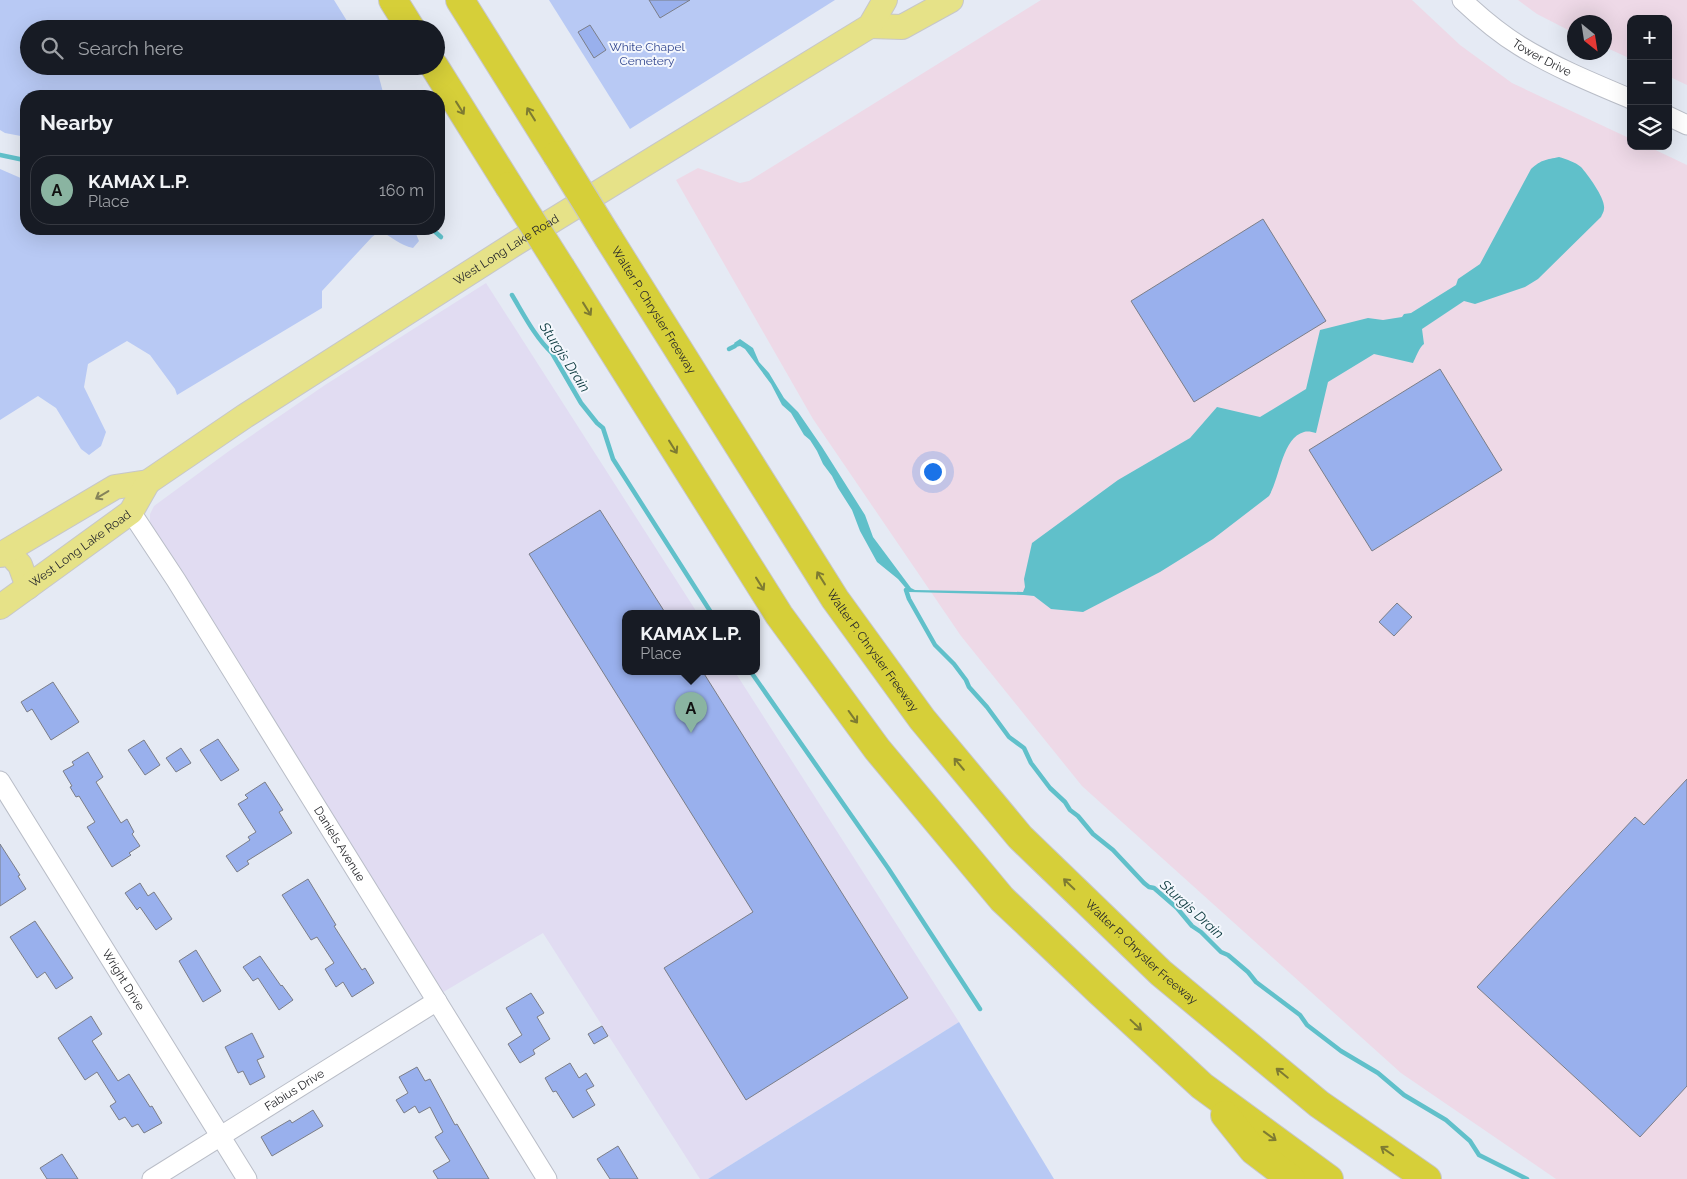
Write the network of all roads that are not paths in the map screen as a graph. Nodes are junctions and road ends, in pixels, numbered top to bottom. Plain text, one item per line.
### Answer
1 (393, 0) edge
2 (460, 0) edge
3 (885, 0) edge
4 (951, 0) edge
5 (1462, 0) edge
6 (405, 20) edge
7 (870, 26) junction
8 (440, 75) edge
9 (1627, 97) edge
10 (1672, 118) edge
11 (1687, 124) edge
12 (148, 482) junction
13 (131, 512) junction
14 (1, 554) edge
15 (28, 587) junction
16 (0, 607) edge
17 (0, 781) edge
18 (437, 1001) junction
19 (1202, 1086) junction
20 (220, 1136) junction
21 (152, 1179) edge
22 (247, 1179) edge
23 (547, 1179) edge
24 (1291, 1179) edge
25 (1329, 1179) edge
26 (1427, 1179) edge

1 - 6 highway
26 -> 2 highway, Walter P. Chrysler Freeway, bridge
3 - 7 main road, West Long Lake Road
4 - 7 main road
5 - 9 street, Tower Drive
7 - 12 main road, West Long Lake Road
8 -> 19 highway, bridge
10 - 11 street
12 - 13 main road, West Long Lake Road
12 -> 14 main road, West Long Lake Road
13 - 15 main road, West Long Lake Road
13 - 18 street, Daniels Avenue
14 - 15 main road
15 - 16 main road, West Long Lake Road
17 - 20 street, Wright Drive
18 - 20 street, Fabius Drive
18 - 23 street, Daniels Avenue
19 - 24 highway
19 -> 25 highway
20 - 21 street, Fabius Drive
20 - 22 street, Wright Drive

